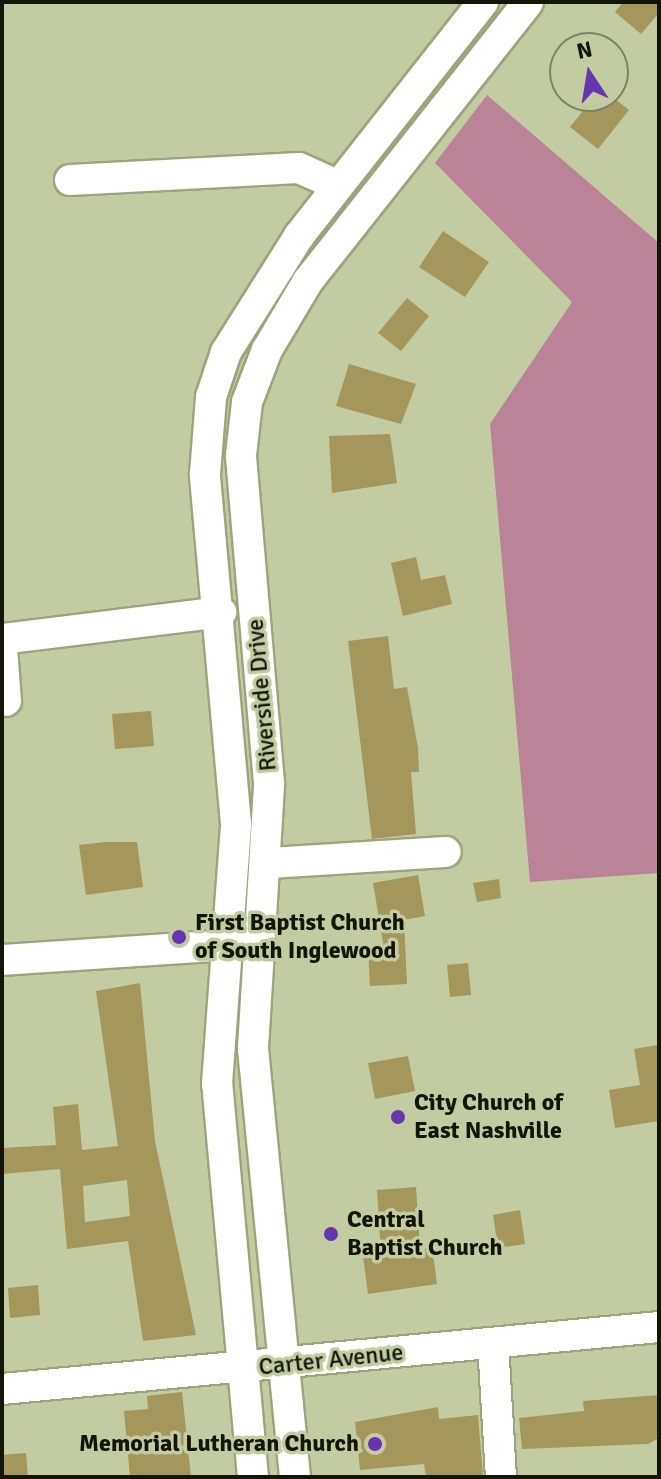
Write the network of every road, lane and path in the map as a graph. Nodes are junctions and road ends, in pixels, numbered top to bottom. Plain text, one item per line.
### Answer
1 (528, 2) edge
2 (480, 6) edge
3 (503, 33) junction
4 (70, 180) dead end
5 (337, 185) junction
6 (206, 430) junction
7 (243, 436) junction
8 (221, 612) junction
9 (2, 639) edge
10 (2, 648) edge
11 (6, 701) dead end
12 (446, 852) dead end
13 (269, 863) junction
14 (259, 943) junction
15 (225, 945) junction
16 (2, 960) edge
17 (659, 1327) edge
18 (493, 1343) junction
19 (286, 1365) junction
20 (243, 1369) junction
21 (2, 1389) edge
22 (253, 1477) edge
23 (295, 1477) edge
24 (501, 1477) edge

1 - 3 street, Riverside Drive
2 - 3 street
2 - 5 street, Riverside Drive
3 - 7 street, Riverside Drive
4 - 5 street
5 - 6 street, Riverside Drive
6 - 7 street
6 - 8 street, Riverside Drive
7 - 13 street, Riverside Drive
8 - 9 street
8 - 15 street, Riverside Drive
10 - 11 street
12 - 13 street
13 - 14 street, Riverside Drive
14 - 15 street
14 - 19 street, Riverside Drive
15 - 16 street
15 - 20 street, Riverside Drive
17 - 18 street, Carter Avenue
18 - 19 street, Carter Avenue
18 - 24 street
19 - 20 street, Carter Avenue
19 - 23 street, Riverside Drive
20 - 21 street, Carter Avenue
20 - 22 street, Riverside Drive

